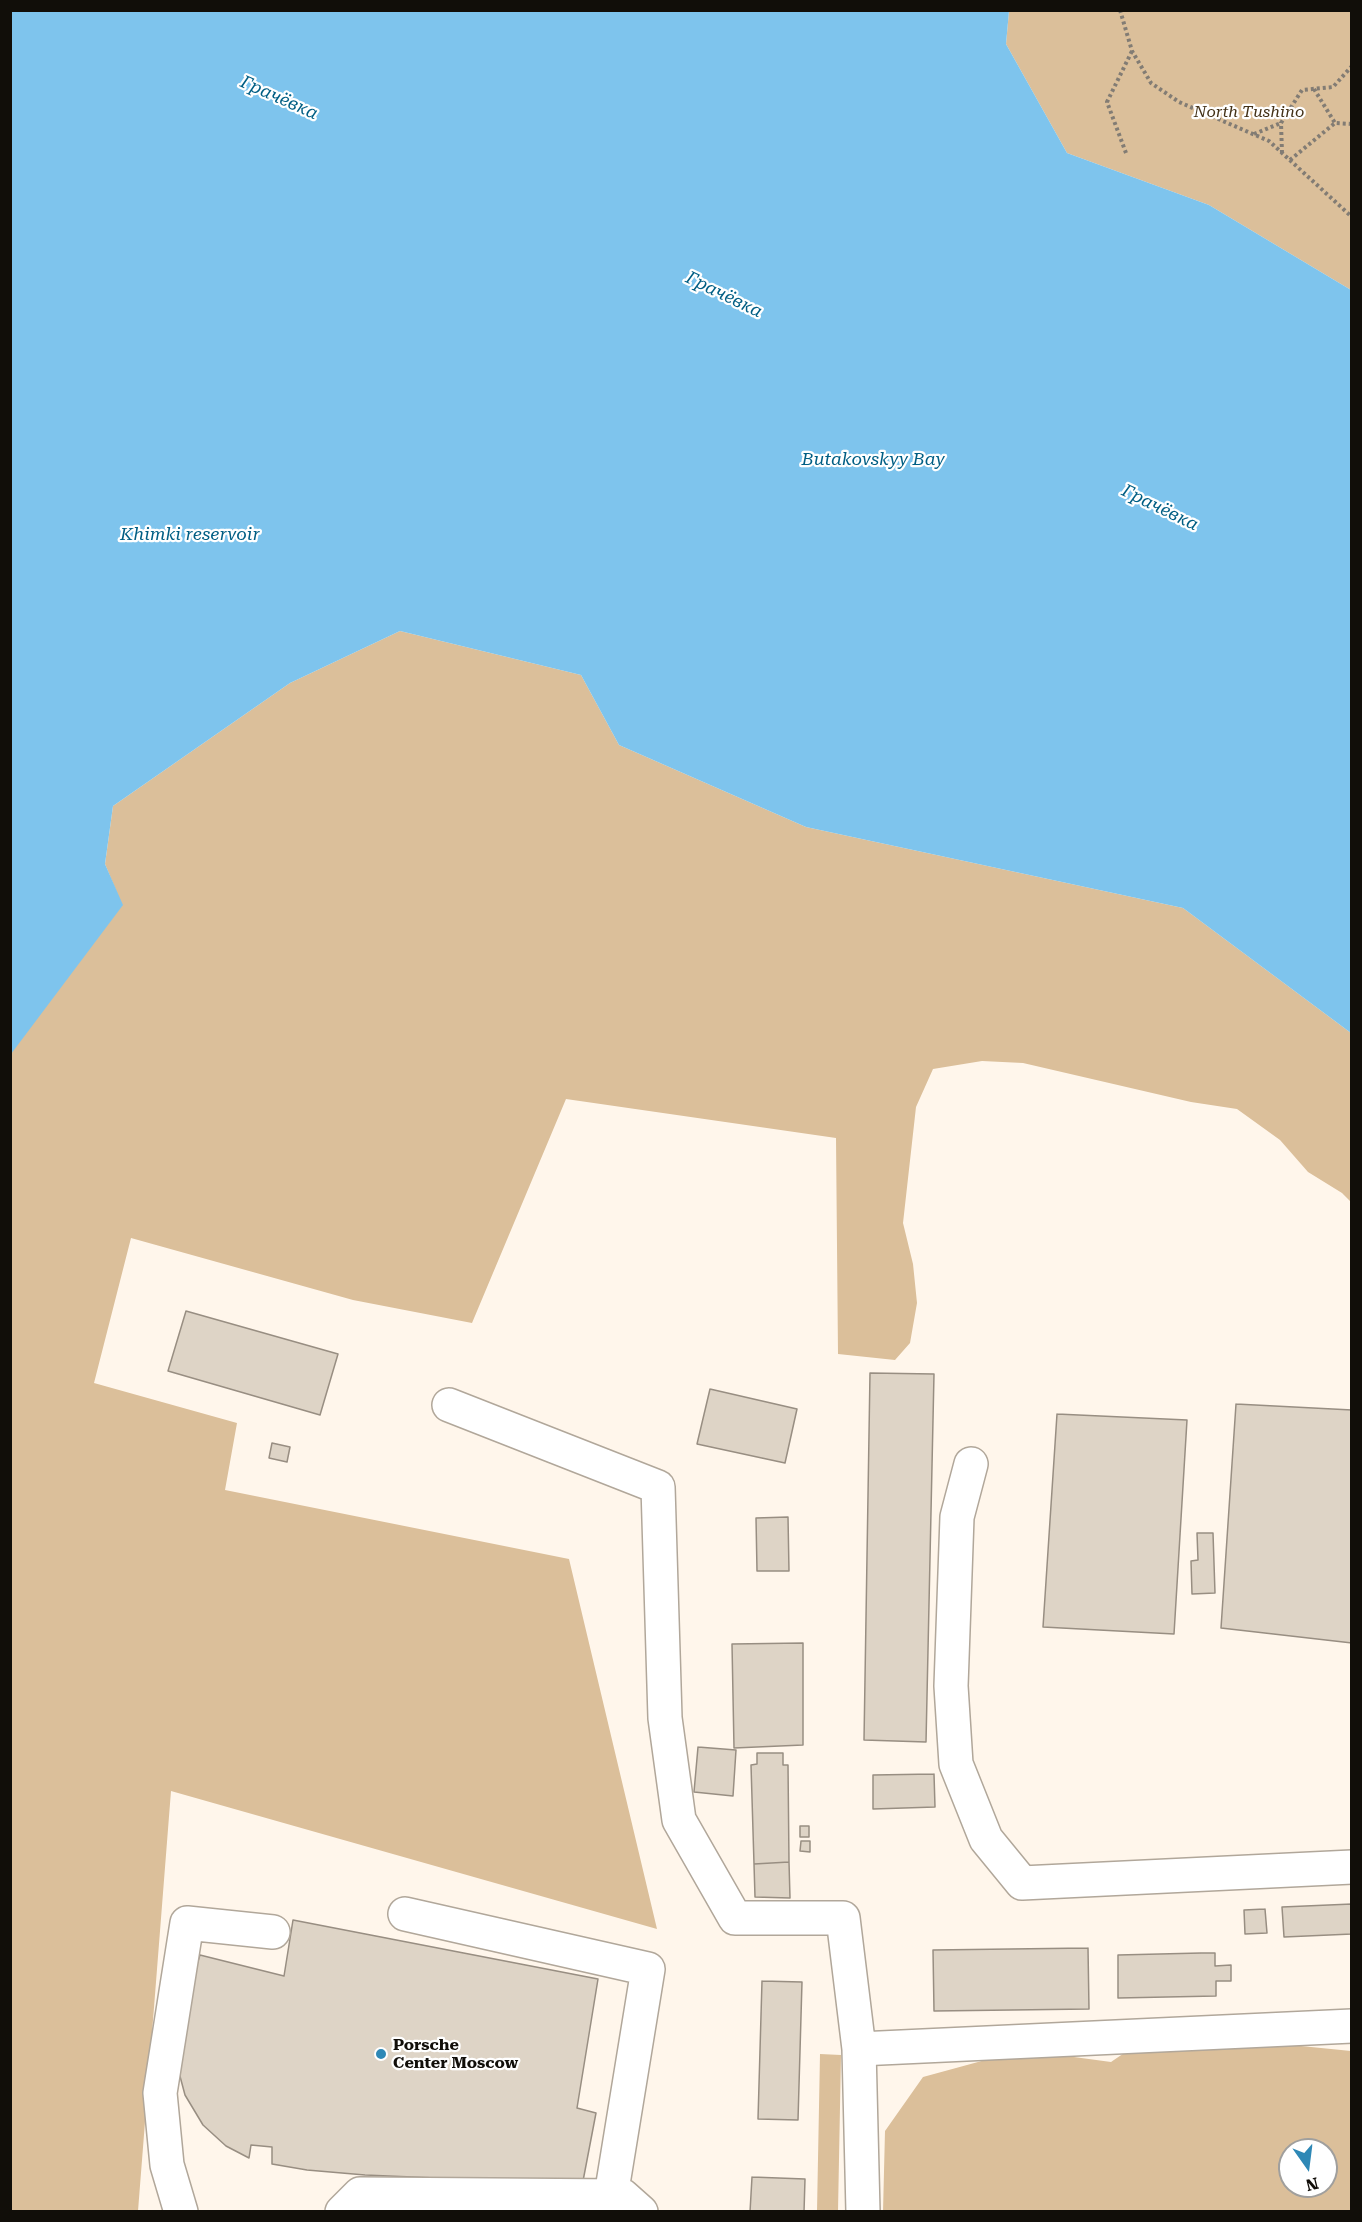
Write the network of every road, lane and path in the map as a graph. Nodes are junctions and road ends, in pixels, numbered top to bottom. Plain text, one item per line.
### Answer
1 (1120, 10) edge
2 (1132, 51) junction
3 (1352, 66) edge
4 (1314, 89) junction
5 (1281, 123) junction
6 (1335, 123) junction
7 (1352, 124) edge
8 (1252, 134) junction
9 (1126, 153) dead end
10 (1282, 153) junction
11 (1290, 160) junction
12 (1352, 217) edge
13 (449, 1405) dead end
14 (971, 1464) dead end
15 (1352, 1867) edge
16 (405, 1914) dead end
17 (273, 1932) dead end
18 (1352, 2026) edge
19 (859, 2049) junction
20 (611, 2196) junction
21 (525, 2203) edge
22 (181, 2211) edge
23 (342, 2211) edge
24 (641, 2211) edge
25 (862, 2211) edge

1 - 2 path
2 - 8 path
2 - 9 path
3 - 4 path
4 - 5 path
4 - 6 path
5 - 8 path
5 - 10 path
6 - 7 path
6 - 11 path
8 - 10 path
10 - 11 path
11 - 12 path
13 - 19 lane
14 - 15 lane
16 - 20 lane
17 - 22 lane
18 - 19 lane
19 - 25 lane
20 - 21 lane
20 - 24 lane
21 - 23 lane

